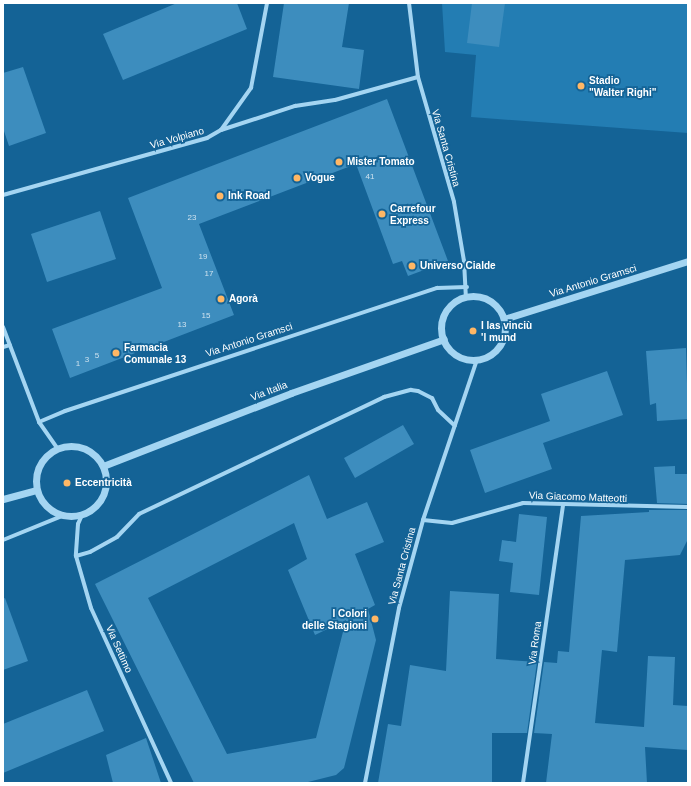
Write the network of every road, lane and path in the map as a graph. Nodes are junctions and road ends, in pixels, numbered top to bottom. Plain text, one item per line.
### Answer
1 (267, 3) edge
2 (409, 3) edge
3 (418, 76) junction
4 (221, 130) junction
5 (3, 195) edge
6 (688, 261) edge
7 (467, 286) junction
8 (466, 297) junction
9 (504, 319) junction
10 (3, 327) edge
11 (444, 339) junction
12 (10, 345) junction
13 (3, 347) edge
14 (477, 360) junction
15 (40, 422) junction
16 (455, 426) junction
17 (58, 449) junction
18 (103, 466) junction
19 (37, 490) junction
20 (3, 499) edge
21 (563, 506) junction
22 (688, 507) edge
23 (82, 515) junction
24 (62, 516) junction
25 (423, 520) junction
26 (3, 540) edge
27 (76, 556) junction
28 (171, 783) edge
29 (365, 783) edge
30 (523, 783) edge

1 - 4 street, Via Volpiano
2 - 3 street, Via Santa Cristina
3 - 4 street
3 - 7 street, Via Santa Cristina
4 - 5 street, Via Volpiano
6 - 9 street, Via Antonio Gramsci
7 - 8 street, Via Santa Cristina
7 - 15 street, Via Antonio Gramsci
8 - 9 street
8 - 11 street
9 - 14 street
10 - 12 street
11 - 14 street
11 - 18 street, Via Italia
12 - 13 street
12 - 15 street
14 - 16 street, Via Santa Cristina
15 - 17 street
16 - 25 street, Via Santa Cristina
16 - 27 street
17 - 18 street
17 - 19 street
18 - 23 street
19 - 20 street
19 - 24 street
21 - 22 street, Via Giacomo Matteotti
21 - 25 street, Via Giacomo Matteotti
21 - 30 street, Via Roma
23 - 24 street
23 - 27 street, Via Settimo
24 - 26 street
25 - 29 street, Via Santa Cristina
27 - 28 street, Via Settimo

